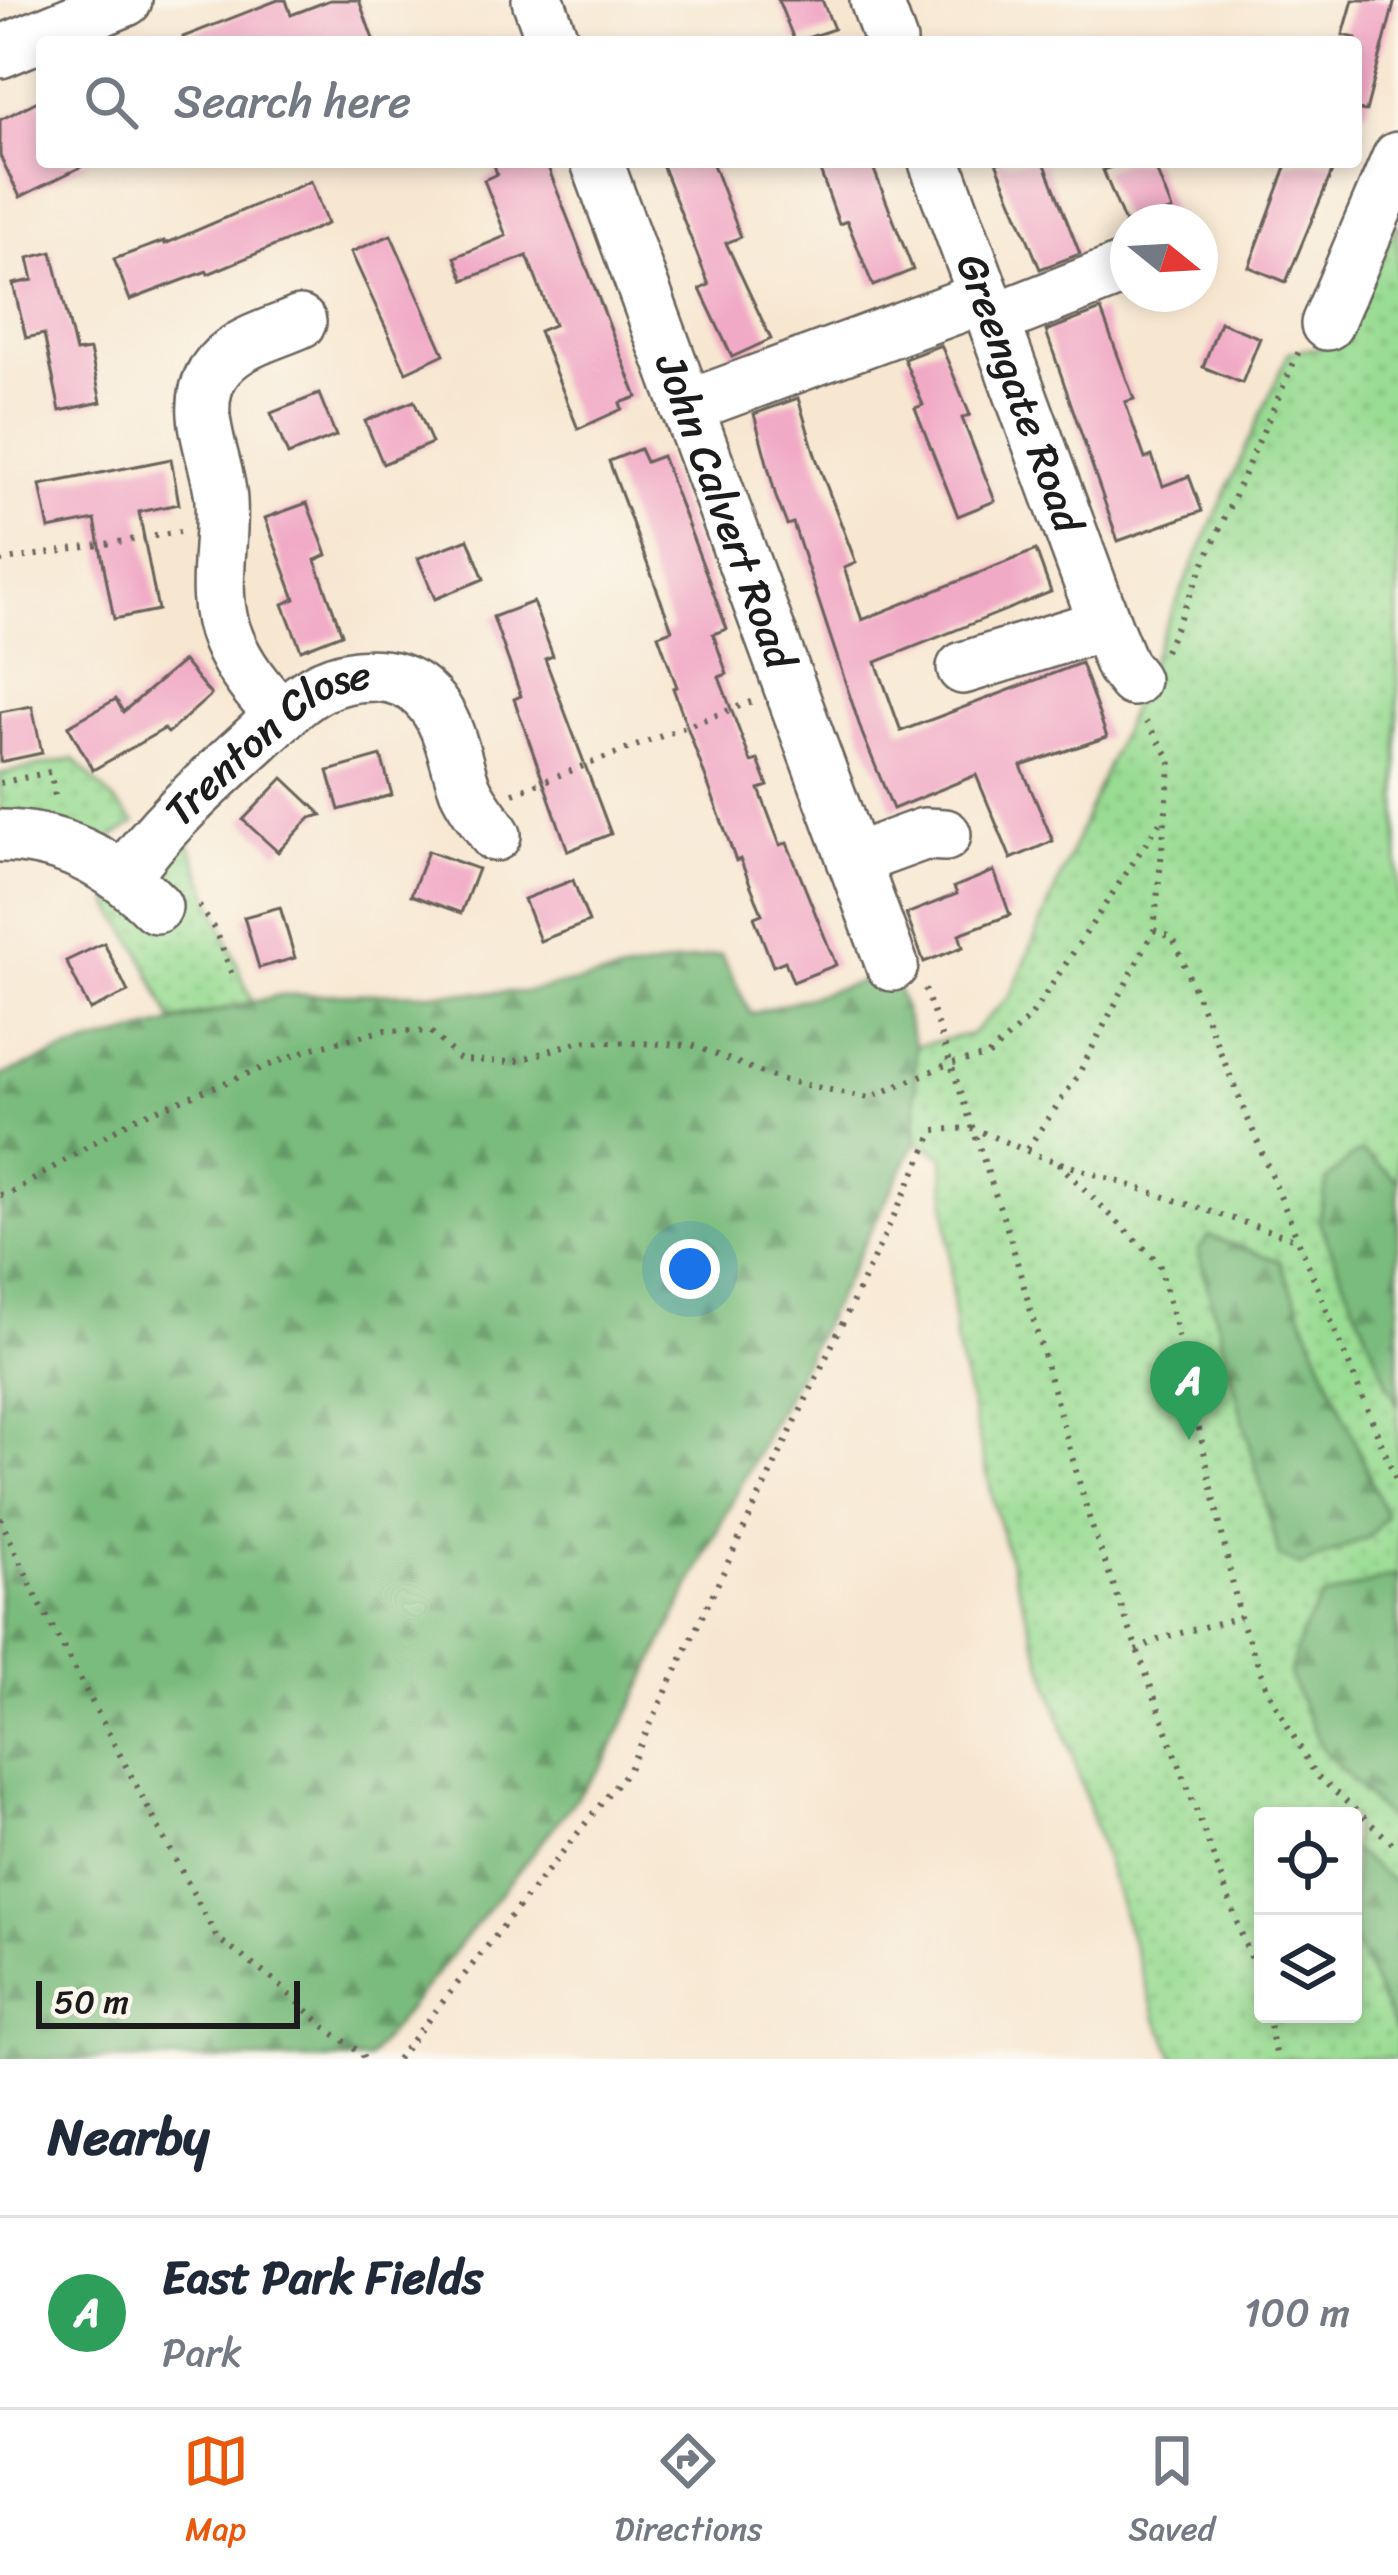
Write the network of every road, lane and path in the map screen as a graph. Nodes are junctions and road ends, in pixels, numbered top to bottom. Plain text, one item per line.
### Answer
1 (127, 0) edge
2 (538, 0) edge
3 (876, 0) edge
4 (72, 10) edge
5 (551, 36) edge
6 (889, 36) edge
7 (0, 52) edge
8 (1398, 158) edge
9 (598, 168) edge
10 (937, 168) edge
11 (1110, 272) edge
12 (989, 309) junction
13 (300, 322) dead end
14 (1327, 324) joint
15 (686, 407) junction
16 (200, 528) dead end
17 (0, 561) edge
18 (1105, 624) junction
19 (963, 668) dead end
20 (1133, 680) junction
21 (790, 688) junction
22 (281, 716) junction
23 (0, 783) edge
24 (58, 811) dead end
25 (501, 815) joint
26 (1164, 816) junction
27 (944, 835) dead end
28 (0, 836) edge
29 (853, 860) junction
30 (158, 895) junction
31 (1154, 930) junction
32 (907, 972) joint
33 (233, 978) dead end
34 (948, 1064) junction
35 (972, 1128) junction
36 (1027, 1149) junction
37 (1055, 1161) junction
38 (0, 1195) edge
39 (1298, 1240) junction
40 (1398, 1484) edge
41 (0, 1518) edge
42 (1240, 1617) junction
43 (1135, 1651) junction
44 (1398, 1848) edge
45 (1254, 1967) edge
46 (1270, 2023) edge
47 (364, 2059) edge
48 (397, 2059) edge
49 (1276, 2059) edge

1 - 4 street
2 - 5 street
3 - 6 street
4 - 7 street
8 - 14 street
9 - 15 street, John Calvert Road
10 - 12 street, Greengate Road
11 - 12 street
12 - 15 street
12 - 18 street, Greengate Road
13 - 22 street
14 - 20 path
15 - 21 street, John Calvert Road
16 - 17 path
18 - 19 street
18 - 20 street, Greengate Road
20 - 26 path
21 - 25 path
21 - 29 street, John Calvert Road
22 - 25 street, Trenton Close
22 - 30 street, Trenton Close
23 - 24 path
26 - 31 path
26 - 34 path
27 - 29 street
28 - 30 street
29 - 32 street, John Calvert Road
30 - 33 path
31 - 36 path
31 - 39 path
32 - 34 path
34 - 35 path
34 - 38 path
35 - 36 path
35 - 43 path
35 - 48 path
36 - 37 path
37 - 39 path
37 - 42 path
39 - 40 path
41 - 47 path
42 - 43 path
42 - 44 path
43 - 45 path
46 - 49 path

